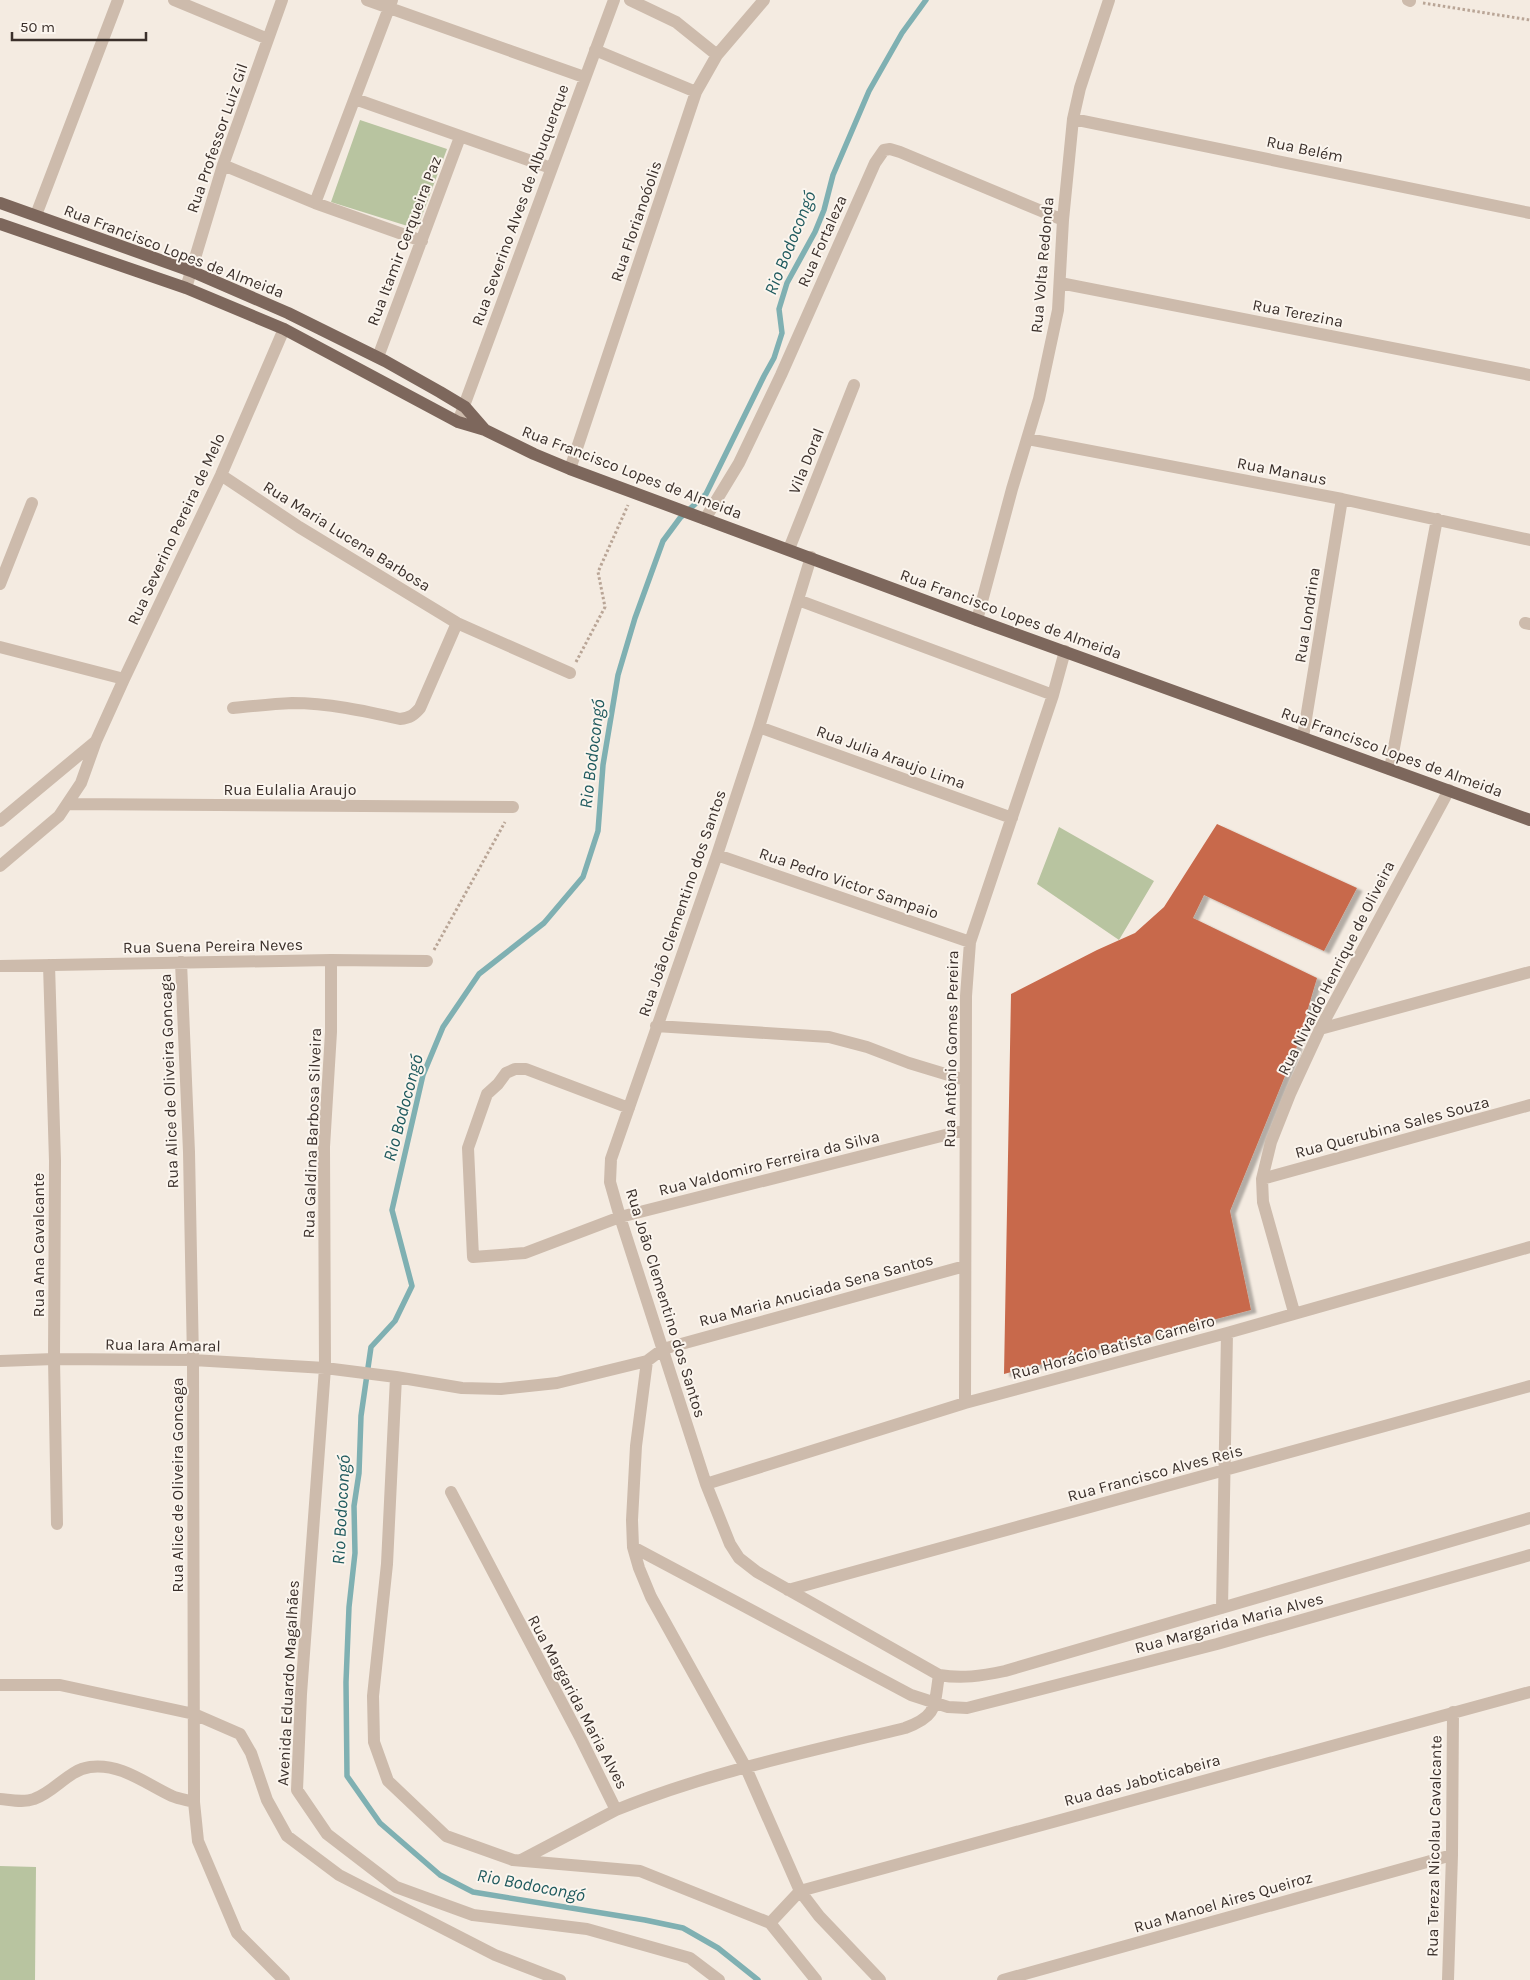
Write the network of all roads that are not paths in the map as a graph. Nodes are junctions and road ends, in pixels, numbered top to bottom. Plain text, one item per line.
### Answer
1 (118, 0) edge
2 (174, 0) edge
3 (282, 0) edge
4 (367, 0) edge
5 (614, 0) edge
6 (630, 0) edge
7 (764, 0) edge
8 (1109, 0) edge
9 (391, 4) edge
10 (268, 39) junction
11 (595, 50) junction
12 (717, 55) junction
13 (584, 76) junction
14 (696, 92) junction
15 (355, 99) junction
16 (1073, 118) junction
17 (460, 137) junction
18 (223, 165) junction
19 (551, 168) junction
20 (0, 202) edge
21 (315, 203) junction
22 (1530, 213) edge
23 (36, 215) junction
24 (1062, 220) junction
25 (0, 224) edge
26 (422, 241) junction
27 (191, 271) junction
28 (1060, 283) junction
29 (186, 288) junction
30 (284, 329) junction
31 (378, 357) junction
32 (1530, 375) edge
33 (854, 385) dead end
34 (465, 406) junction
35 (458, 422) junction
36 (485, 430) junction
37 (1028, 439) junction
38 (570, 468) junction
39 (221, 474) junction
40 (1342, 499) junction
41 (32, 503) dead end
42 (705, 519) junction
43 (1437, 520) junction
44 (1530, 540) edge
45 (789, 549) junction
46 (811, 557) junction
47 (0, 584) edge
48 (798, 600) junction
49 (977, 620) junction
50 (457, 623) junction
51 (0, 647) edge
52 (1065, 651) junction
53 (570, 673) road end
54 (124, 679) junction
55 (1053, 695) junction
56 (233, 708) dead end
57 (759, 727) junction
58 (1303, 737) junction
59 (96, 741) junction
60 (1390, 769) junction
61 (1449, 790) junction
62 (68, 804) junction
63 (513, 807) road end
64 (1012, 818) junction
65 (1530, 820) edge
66 (0, 822) edge
67 (717, 855) junction
68 (0, 866) edge
69 (970, 942) junction
70 (331, 960) junction
71 (427, 961) road end
72 (181, 962) junction
73 (49, 965) junction
74 (0, 966) edge
75 (1530, 972) edge
76 (656, 1026) junction
77 (1320, 1029) junction
78 (965, 1080) junction
79 (1530, 1105) edge
80 (629, 1108) junction
81 (965, 1130) junction
82 (1262, 1179) junction
83 (620, 1217) junction
84 (1530, 1248) edge
85 (965, 1266) junction
86 (1294, 1312) junction
87 (1227, 1333) junction
88 (663, 1349) junction
89 (54, 1359) junction
90 (193, 1360) junction
91 (0, 1361) edge
92 (647, 1361) junction
93 (325, 1368) junction
94 (391, 1376) junction
95 (1530, 1386) edge
96 (965, 1403) junction
97 (1224, 1471) junction
98 (706, 1484) junction
99 (451, 1492) dead end
100 (1530, 1518) edge
101 (57, 1524) dead end
102 (633, 1547) junction
103 (1530, 1555) edge
104 (788, 1590) junction
105 (1222, 1608) junction
106 (1004, 1670) joint
107 (939, 1675) junction
108 (0, 1685) edge
109 (1530, 1692) edge
110 (935, 1704) junction
111 (1453, 1712) junction
112 (194, 1714) junction
113 (746, 1768) junction
114 (0, 1799) edge
115 (194, 1802) junction
116 (616, 1810) junction
117 (1452, 1854) junction
118 (521, 1861) junction
119 (800, 1891) junction
120 (770, 1923) junction
121 (284, 1980) edge
122 (560, 1980) edge
123 (719, 1980) edge
124 (816, 1980) edge
125 (880, 1980) edge
126 (1002, 1980) edge
127 (1448, 1980) edge

1 - 23 street
2 - 10 street
3 - 10 street, Rua Professor Luiz Gil
4 - 9 street
5 - 11 street, Rua Severino Alves de Albuquerque
6 - 12 street
7 - 12 street, Rua Florianoóolis
8 - 16 street, Rua Volta Redonda
9 - 13 street
9 - 15 street
10 - 18 street, Rua Professor Luiz Gil
11 - 13 street, Rua Severino Alves de Albuquerque
11 - 14 street
12 - 14 street, Rua Florianoóolis
13 - 19 street, Rua Severino Alves de Albuquerque
14 - 38 street, Rua Florianoóolis
15 - 17 street
15 - 21 street
16 - 22 street, Rua Belém
16 - 24 street, Rua Volta Redonda
17 - 19 street
17 - 26 street, Rua Itamir Cerqueira Paz
18 - 21 street
18 - 27 street, Rua Professor Luiz Gil
19 - 34 street, Rua Severino Alves de Albuquerque
20 - 23 main road, Rua Francisco Lopes de Almeida
21 - 26 street
23 - 27 main road, Rua Francisco Lopes de Almeida
24 - 28 street, Rua Volta Redonda
24 - 42 street, Rua Fortaleza
25 - 29 main road, Rua Francisco Lopes de Almeida
26 - 31 street, Rua Itamir Cerqueira Paz
27 - 29 street, Rua Professor Luiz Gil
27 - 31 main road, Rua Francisco Lopes de Almeida
28 - 32 street, Rua Terezina
28 - 37 street, Rua Volta Redonda
29 - 30 main road, Rua Francisco Lopes de Almeida
30 - 35 main road, Rua Francisco Lopes de Almeida
30 - 39 street, Rua Severino Pereira de Melo
31 - 34 main road, Rua Francisco Lopes de Almeida
33 - 45 street, Vila Doral
34 - 35 street, Rua Severino Alves de Albuquerque
34 - 36 main road, Rua Francisco Lopes de Almeida
35 - 36 main road, Rua Francisco Lopes de Almeida
36 - 38 main road, Rua Francisco Lopes de Almeida
37 - 40 street, Rua Manaus
37 - 49 street, Rua Volta Redonda
38 - 42 main road, Rua Francisco Lopes de Almeida
39 - 50 street, Rua Maria Lucena Barbosa
39 - 54 street, Rua Severino Pereira de Melo
40 - 43 street, Rua Manaus
40 - 58 street, Rua Londrina
41 - 47 street
42 - 45 main road, Rua Francisco Lopes de Almeida
43 - 44 street, Rua Manaus
43 - 60 street
45 - 46 main road, Rua Francisco Lopes de Almeida
46 - 48 street, Rua João Clementino dos Santos
46 - 49 main road, Rua Francisco Lopes de Almeida
48 - 55 street
48 - 57 street, Rua João Clementino dos Santos
49 - 52 main road, Rua Francisco Lopes de Almeida
50 - 53 street, Rua Maria Lucena Barbosa
50 - 56 street
51 - 54 street
52 - 55 street, Rua Antônio Gomes Pereira
52 - 58 main road, Rua Francisco Lopes de Almeida
54 - 59 street, Rua Severino Pereira de Melo
55 - 64 street, Rua Antônio Gomes Pereira
57 - 64 street, Rua Julia Araujo Lima
57 - 67 street, Rua João Clementino dos Santos
58 - 60 main road, Rua Francisco Lopes de Almeida
59 - 62 street, Rua Severino Pereira de Melo
59 - 66 street, Rua Severino Pereira de Melo
60 - 61 main road, Rua Francisco Lopes de Almeida
61 - 65 main road, Rua Francisco Lopes de Almeida
61 - 77 street, Rua Nivaldo Henrique de Oliveira
62 - 63 street, Rua Eulalia Araujo
62 - 68 street, Rua Severino Pereira de Melo
64 - 69 street, Rua Antônio Gomes Pereira
67 - 69 street, Rua Pedro Victor Sampaio
67 - 76 street, Rua João Clementino dos Santos
69 - 78 street, Rua Antônio Gomes Pereira
70 - 71 street, Rua Suena Pereira Neves
70 - 72 street, Rua Suena Pereira Neves
70 - 93 street, Rua Galdina Barbosa Silveira
72 - 73 street, Rua Suena Pereira Neves
72 - 90 street, Rua Alice de Oliveira Goncaga
73 - 74 street, Rua Suena Pereira Neves
73 - 89 street, Rua Ana Cavalcante
75 - 77 street
76 - 78 street
76 - 80 street, Rua João Clementino dos Santos
77 - 82 street, Rua Nivaldo Henrique de Oliveira
78 - 81 street, Rua Antônio Gomes Pereira
79 - 82 street, Rua Querubina Sales Souza
80 - 83 street, Rua João Clementino dos Santos
80 - 83 street, Rua Valdomiro Ferreira da Silva
81 - 83 street, Rua Valdomiro Ferreira da Silva
81 - 85 street, Rua Antônio Gomes Pereira
82 - 86 street, Rua Nivaldo Henrique de Oliveira
83 - 88 street, Rua João Clementino dos Santos
84 - 86 street, Rua Horácio Batista Carneiro
85 - 88 street, Rua Maria Anuciada Sena Santos
85 - 96 street, Rua Antônio Gomes Pereira
86 - 87 street, Rua Horácio Batista Carneiro
87 - 96 street, Rua Horácio Batista Carneiro
87 - 97 street
88 - 92 street, Rua Maria Anuciada Sena Santos
88 - 98 street, Rua João Clementino dos Santos
89 - 90 street, Rua Iara Amaral
89 - 91 street, Rua Iara Amaral
89 - 101 street, Rua Ana Cavalcante
90 - 93 street, Rua Iara Amaral
90 - 112 street, Rua Alice de Oliveira Goncaga
92 - 94 street, Rua Maria Anuciada Sena Santos
92 - 102 street
93 - 94 street, Rua Maria Anuciada Sena Santos
93 - 123 street, Avenida Eduardo Magalhães
94 - 118 street
95 - 97 street, Rua Francisco Alves Reis
96 - 98 street, Rua Horácio Batista Carneiro
97 - 104 street, Rua Francisco Alves Reis
97 - 105 street
98 - 104 street, Rua João Clementino dos Santos
99 - 116 street, Rua Margarida Maria Alves
100 - 105 street, Rua Margarida Maria Alves
102 - 110 street, Rua Margarida Maria Alves
102 - 113 street
103 - 110 street, Rua Margarida Maria Alves
104 - 107 street, Rua João Clementino dos Santos
105 - 106 street, Rua Margarida Maria Alves
106 - 107 street, Rua João Clementino dos Santos
107 - 110 street
108 - 112 street
109 - 111 street, Rua das Jaboticabeira
110 - 113 street, Rua Margarida Maria Alves
111 - 117 street, Rua Tereza Nicolau Cavalcante
111 - 119 street, Rua das Jaboticabeira
112 - 115 street, Rua Alice de Oliveira Goncaga
112 - 122 street
113 - 116 street, Rua Margarida Maria Alves
113 - 119 street
114 - 115 street
115 - 121 street, Rua Alice de Oliveira Goncaga
116 - 118 street
117 - 126 street, Rua Manoel Aires Queiroz
117 - 127 street, Rua Tereza Nicolau Cavalcante
118 - 120 street
119 - 120 street
119 - 125 street
120 - 124 street

